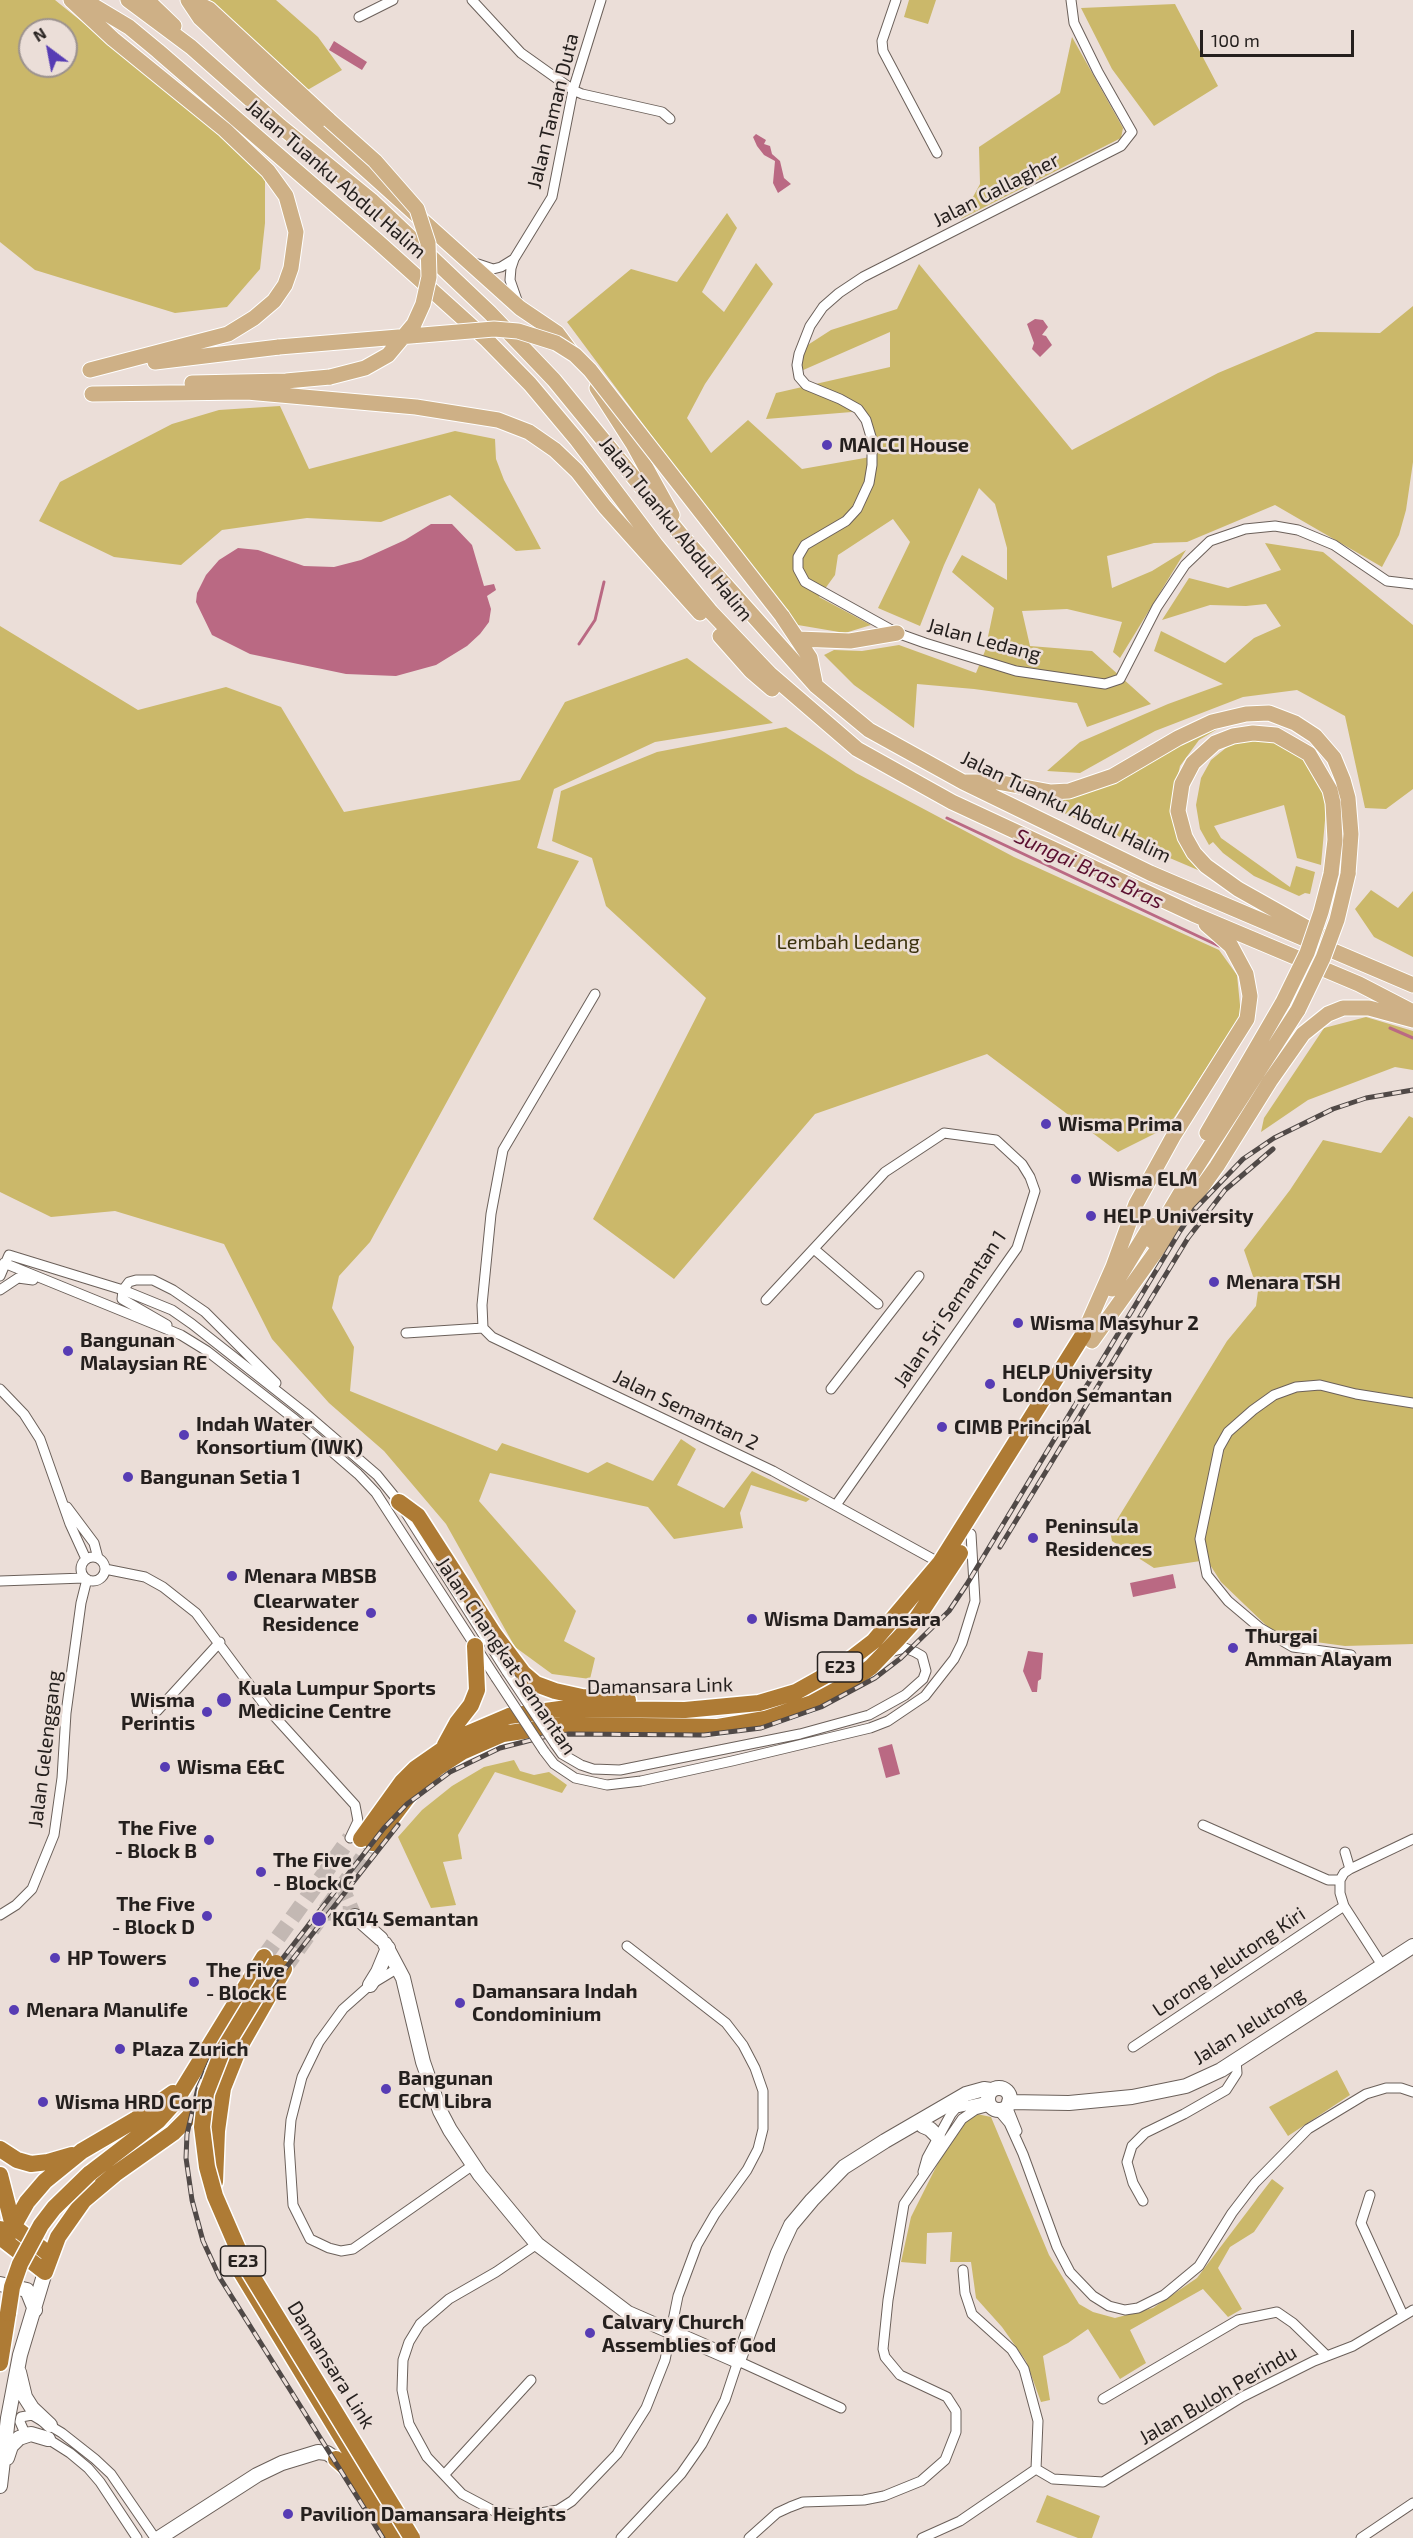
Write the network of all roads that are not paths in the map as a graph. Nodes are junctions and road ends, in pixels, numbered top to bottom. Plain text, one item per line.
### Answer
1 (71, 0) edge
2 (84, 0) edge
3 (128, 0) edge
4 (147, 0) edge
5 (188, 0) edge
6 (393, 0) edge
7 (472, 0) edge
8 (601, 0) edge
9 (896, 0) edge
10 (1071, 0) edge
11 (359, 17) dead end
12 (191, 47) junction
13 (573, 90) junction
14 (673, 109) dead end
15 (662, 112) junction
16 (670, 119) dead end
17 (937, 153) dead end
18 (468, 259) junction
19 (514, 259) junction
20 (520, 308) junction
21 (806, 385) joint
22 (681, 535) junction
23 (1413, 584) edge
24 (897, 633) junction
25 (798, 639) junction
26 (816, 686) junction
27 (858, 749) junction
28 (963, 782) junction
29 (1193, 914) junction
30 (1371, 966) junction
31 (1413, 985) edge
32 (596, 994) dead end
33 (1413, 1012) edge
34 (1413, 1020) edge
35 (814, 1249) junction
36 (6, 1259) junction
37 (0, 1276) edge
38 (919, 1276) dead end
39 (0, 1290) edge
40 (123, 1290) junction
41 (73, 1291) junction
42 (766, 1300) dead end
43 (878, 1304) dead end
44 (483, 1328) junction
45 (406, 1333) dead end
46 (181, 1335) junction
47 (1088, 1338) junction
48 (0, 1389) edge
49 (831, 1389) dead end
50 (1413, 1404) edge
51 (305, 1413) junction
52 (399, 1502) junction
53 (63, 1503) junction
54 (836, 1505) junction
55 (971, 1534) junction
56 (98, 1558) junction
57 (83, 1563) junction
58 (940, 1563) junction
59 (105, 1569) junction
60 (63, 1577) junction
61 (87, 1579) junction
62 (0, 1581) edge
63 (220, 1642) junction
64 (475, 1647) junction
65 (1351, 1655) dead end
66 (871, 1667) junction
67 (685, 1710) junction
68 (157, 1711) dead end
69 (443, 1748) junction
70 (1203, 1825) dead end
71 (1413, 1839) edge
72 (361, 1840) junction
73 (1345, 1852) dead end
74 (1350, 1869) junction
75 (1340, 1880) junction
76 (1344, 1906) junction
77 (0, 1916) edge
78 (355, 1916) dead end
79 (384, 1944) junction
80 (627, 1946) dead end
81 (1413, 1946) edge
82 (274, 1963) junction
83 (1382, 1965) junction
84 (398, 1968) junction
85 (370, 1985) junction
86 (1133, 2047) dead end
87 (238, 2048) junction
88 (1236, 2060) junction
89 (189, 2078) junction
90 (1413, 2092) edge
91 (998, 2100) junction
92 (956, 2108) junction
93 (923, 2126) junction
94 (938, 2137) junction
95 (0, 2149) edge
96 (82, 2151) junction
97 (473, 2165) junction
98 (923, 2174) junction
99 (0, 2175) edge
100 (830, 2182) junction
101 (1370, 2195) dead end
102 (1143, 2202) dead end
103 (23, 2208) junction
104 (69, 2221) junction
105 (4, 2237) edge
106 (537, 2244) junction
107 (50, 2255) junction
108 (239, 2269) junction
109 (963, 2270) dead end
110 (45, 2272) junction
111 (0, 2284) edge
112 (35, 2310) junction
113 (1413, 2310) edge
114 (1403, 2315) junction
115 (669, 2332) junction
116 (20, 2355) junction
117 (1327, 2356) junction
118 (738, 2361) junction
119 (0, 2364) edge
120 (531, 2380) dead end
121 (1103, 2399) dead end
122 (841, 2408) dead end
123 (49, 2432) junction
124 (336, 2459) joint
125 (1036, 2469) junction
126 (444, 2475) junction
127 (355, 2476) junction
128 (0, 2485) edge
129 (1413, 2503) edge
130 (137, 2538) edge
131 (157, 2538) edge
132 (394, 2538) edge
133 (403, 2538) edge
134 (412, 2538) edge
135 (621, 2538) edge
136 (749, 2538) edge
137 (921, 2538) edge
138 (1361, 2538) edge

1 - 25 main road, bridge
2 - 27 main road, Jalan Tuanku Abdul Halim
3 - 12 main road, Jalan Tuanku Abdul Halim
4 - 12 main road
5 - 18 main road
5 - 27 main road, bridge
6 - 11 street
7 - 13 street
8 - 13 street, Jalan Taman Duta
9 - 17 street
10 - 21 street, Jalan Gallagher
12 - 22 main road, Jalan Tuanku Abdul Halim
13 - 15 street
13 - 19 street, Jalan Taman Duta
14 - 15 street
15 - 16 street
18 - 19 street
18 - 20 main road
19 - 20 street, Jalan Taman Duta
20 - 22 main road
21 - 24 street, Jalan Ledang
22 - 26 main road, Jalan Tuanku Abdul Halim
23 - 24 street, Jalan Ledang
24 - 25 main road
25 - 26 main road
26 - 28 main road, Jalan Tuanku Abdul Halim
27 - 29 main road, Jalan Tuanku Abdul Halim
28 - 30 main road, Jalan Tuanku Abdul Halim
28 - 47 main road, bridge
29 - 33 main road, Jalan Tuanku Abdul Halim
29 - 47 main road
30 - 31 main road, Jalan Tuanku Abdul Halim
30 - 47 main road, bridge
32 - 44 street
34 - 47 main road
35 - 42 street, Jalan Sri Semantan 1
35 - 43 street
35 - 54 street, Jalan Sri Semantan 1
36 - 37 street
36 - 40 street, Jalan Changkat Semantan
36 - 41 street, Jalan Changkat Semantan
38 - 49 street
39 - 41 street, Jalan Changkat Semantan
40 - 46 street
40 - 51 street, Jalan Changkat Semantan
40 - 51 street
41 - 46 street, Jalan Changkat Semantan
44 - 45 street
44 - 54 street, Jalan Semantan 2
46 - 64 street, Jalan Changkat Semantan
47 - 55 highway, Damansara Link / E23
47 - 58 highway, Damansara Link / E23
48 - 53 street
50 - 65 street
51 - 52 street, Jalan Changkat Semantan
52 - 66 street, Jalan Changkat Semantan, bridge
52 - 67 highway
53 - 56 street
53 - 57 street
54 - 58 street, Jalan Semantan 2
55 - 64 street, Jalan Changkat Semantan, bridge
55 - 66 highway, Damansara Link / E23
56 - 57 street
56 - 59 street
57 - 60 street
57 - 61 street
58 - 67 highway, Damansara Link / E23
59 - 61 street
59 - 63 street
60 - 61 street
60 - 62 street
61 - 77 street, Jalan Gelenggang
63 - 68 street
63 - 72 street
64 - 69 highway
66 - 72 highway, Damansara Link / E23
67 - 69 highway, Damansara Link / E23
69 - 72 highway, Damansara Link / E23
70 - 75 street
71 - 74 street
73 - 74 street
74 - 75 street
75 - 76 street
76 - 83 street
76 - 86 street, Lorong Jelutong Kiri
78 - 79 street
79 - 84 street
79 - 85 street
80 - 115 street
81 - 83 street, Jalan Jelutong
82 - 87 highway, Damansara Link / E23
82 - 89 highway
82 - 134 highway, Damansara Link / E23, bridge
83 - 88 street, Jalan Jelutong
84 - 85 street
84 - 97 street
85 - 97 street
87 - 104 highway
87 - 108 highway, Damansara Link / E23
88 - 91 street, Jalan Jelutong
88 - 102 street
89 - 96 highway
89 - 119 highway, bridge
90 - 91 street
91 - 92 street, Jalan Jelutong
91 - 98 street
91 - 100 street, Jalan Jelutong
92 - 93 street, Jalan Jelutong
92 - 94 street
93 - 94 street
93 - 100 street, Jalan Jelutong
94 - 98 street
95 - 96 highway
96 - 103 highway
97 - 106 street
98 - 136 street
99 - 105 highway
100 - 118 street, Jalan Jelutong
101 - 114 street
103 - 104 highway
103 - 105 highway
104 - 107 highway
105 - 107 highway
105 - 110 highway
106 - 115 street
106 - 126 street
107 - 110 highway
108 - 127 highway
108 - 133 highway, Damansara Link / E23
109 - 125 street
110 - 112 street
111 - 112 street
112 - 116 street
113 - 114 street, Jalan Buloh Perindu
114 - 117 street, Jalan Buloh Perindu
115 - 118 street
115 - 126 street
116 - 123 street
116 - 128 street
117 - 121 street
117 - 125 street, Jalan Buloh Perindu
118 - 122 street
118 - 135 street, Jalan Jelutong
120 - 126 street
123 - 128 street
123 - 130 street
123 - 131 street
124 - 127 highway
124 - 131 street
125 - 137 street
127 - 132 highway
129 - 138 street

